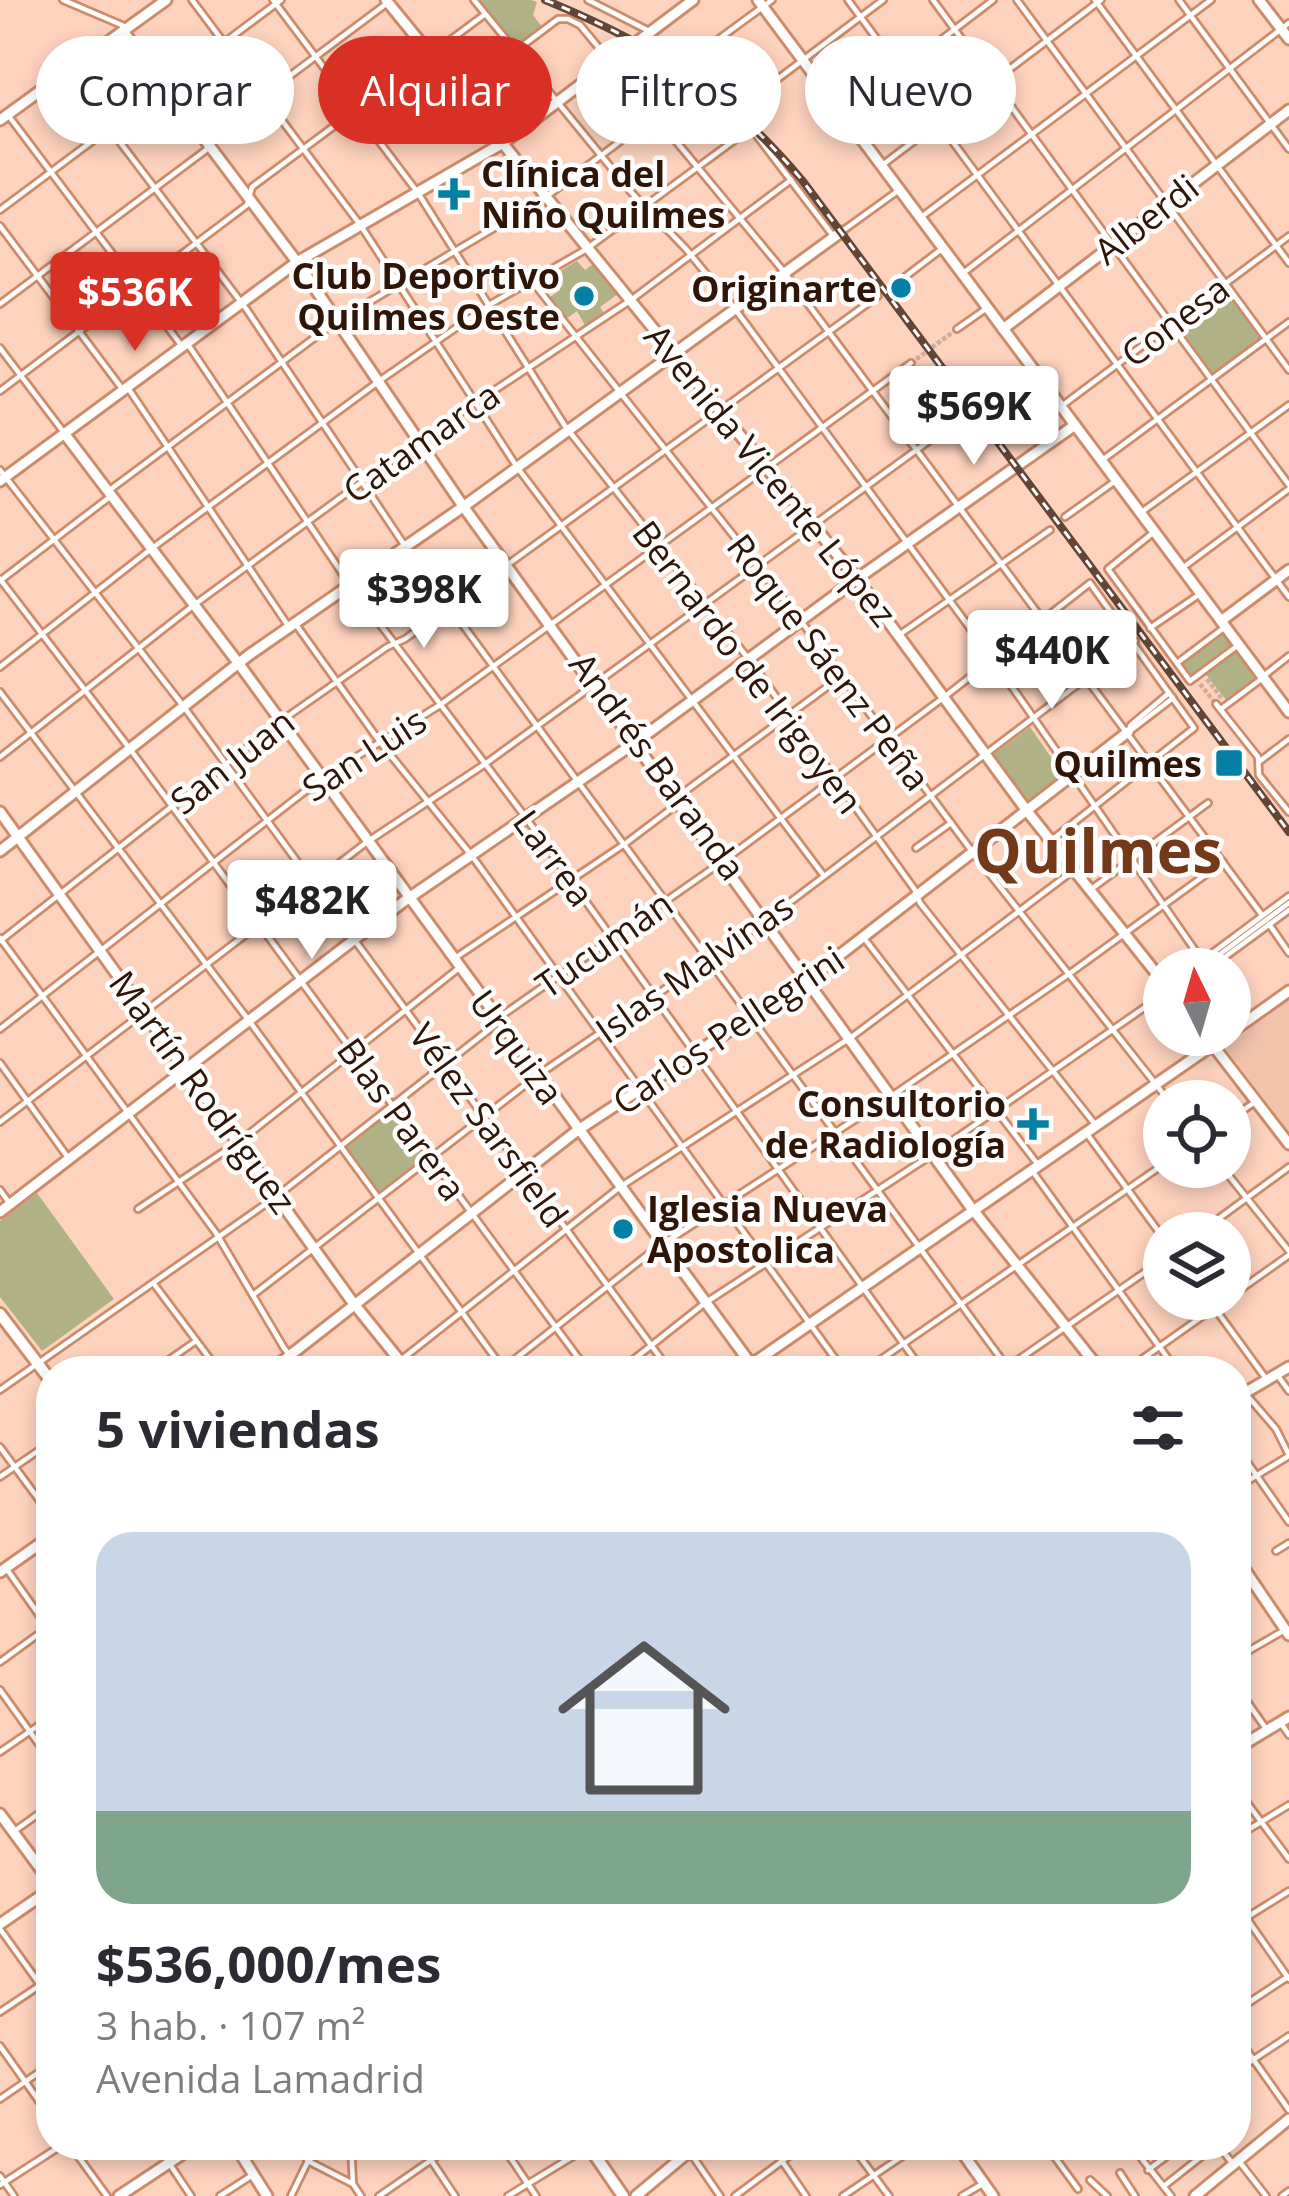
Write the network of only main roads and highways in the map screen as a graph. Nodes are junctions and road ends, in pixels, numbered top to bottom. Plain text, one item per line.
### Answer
1 (0, 1314) edge
2 (36, 1361) edge
3 (599, 2160) edge
4 (623, 2196) edge

1 - 2 main road
3 - 4 main road

